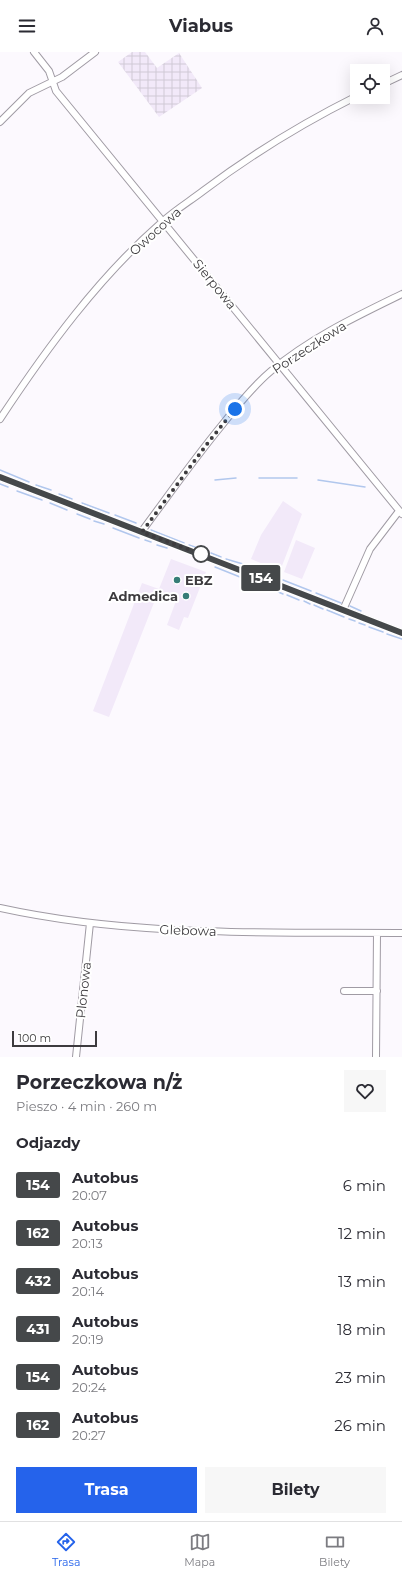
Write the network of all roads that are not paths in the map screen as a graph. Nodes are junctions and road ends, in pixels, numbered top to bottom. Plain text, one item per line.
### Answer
1 (34, 52) edge
2 (95, 52) edge
3 (402, 75) edge
4 (390, 81) edge
5 (52, 82) junction
6 (350, 100) edge
7 (0, 122) edge
8 (163, 221) junction
9 (402, 294) edge
10 (280, 364) junction
11 (0, 420) edge
12 (0, 477) edge
13 (401, 513) edge
14 (142, 532) junction
15 (344, 610) junction
16 (402, 632) edge
17 (0, 908) edge
18 (90, 923) junction
19 (377, 933) junction
20 (402, 934) edge
21 (344, 991) dead end
22 (377, 991) junction
23 (76, 1057) edge
24 (376, 1057) edge

1 - 5 street, Sierpowa
2 - 5 street
3 - 4 street
5 - 7 street
5 - 8 street, Sierpowa
6 - 8 street, Owocowa
8 - 10 street, Sierpowa
8 - 11 street, Owocowa
9 - 10 street, Porzeczkowa
10 - 13 street, Sierpowa
10 - 14 street, Porzeczkowa
12 - 14 street
13 - 15 street
14 - 15 street
15 - 16 street
17 - 18 street, Glebowa
18 - 19 street, Glebowa
18 - 23 street, Plonowa
19 - 20 street, Glebowa
19 - 22 street
21 - 22 street
22 - 24 street

